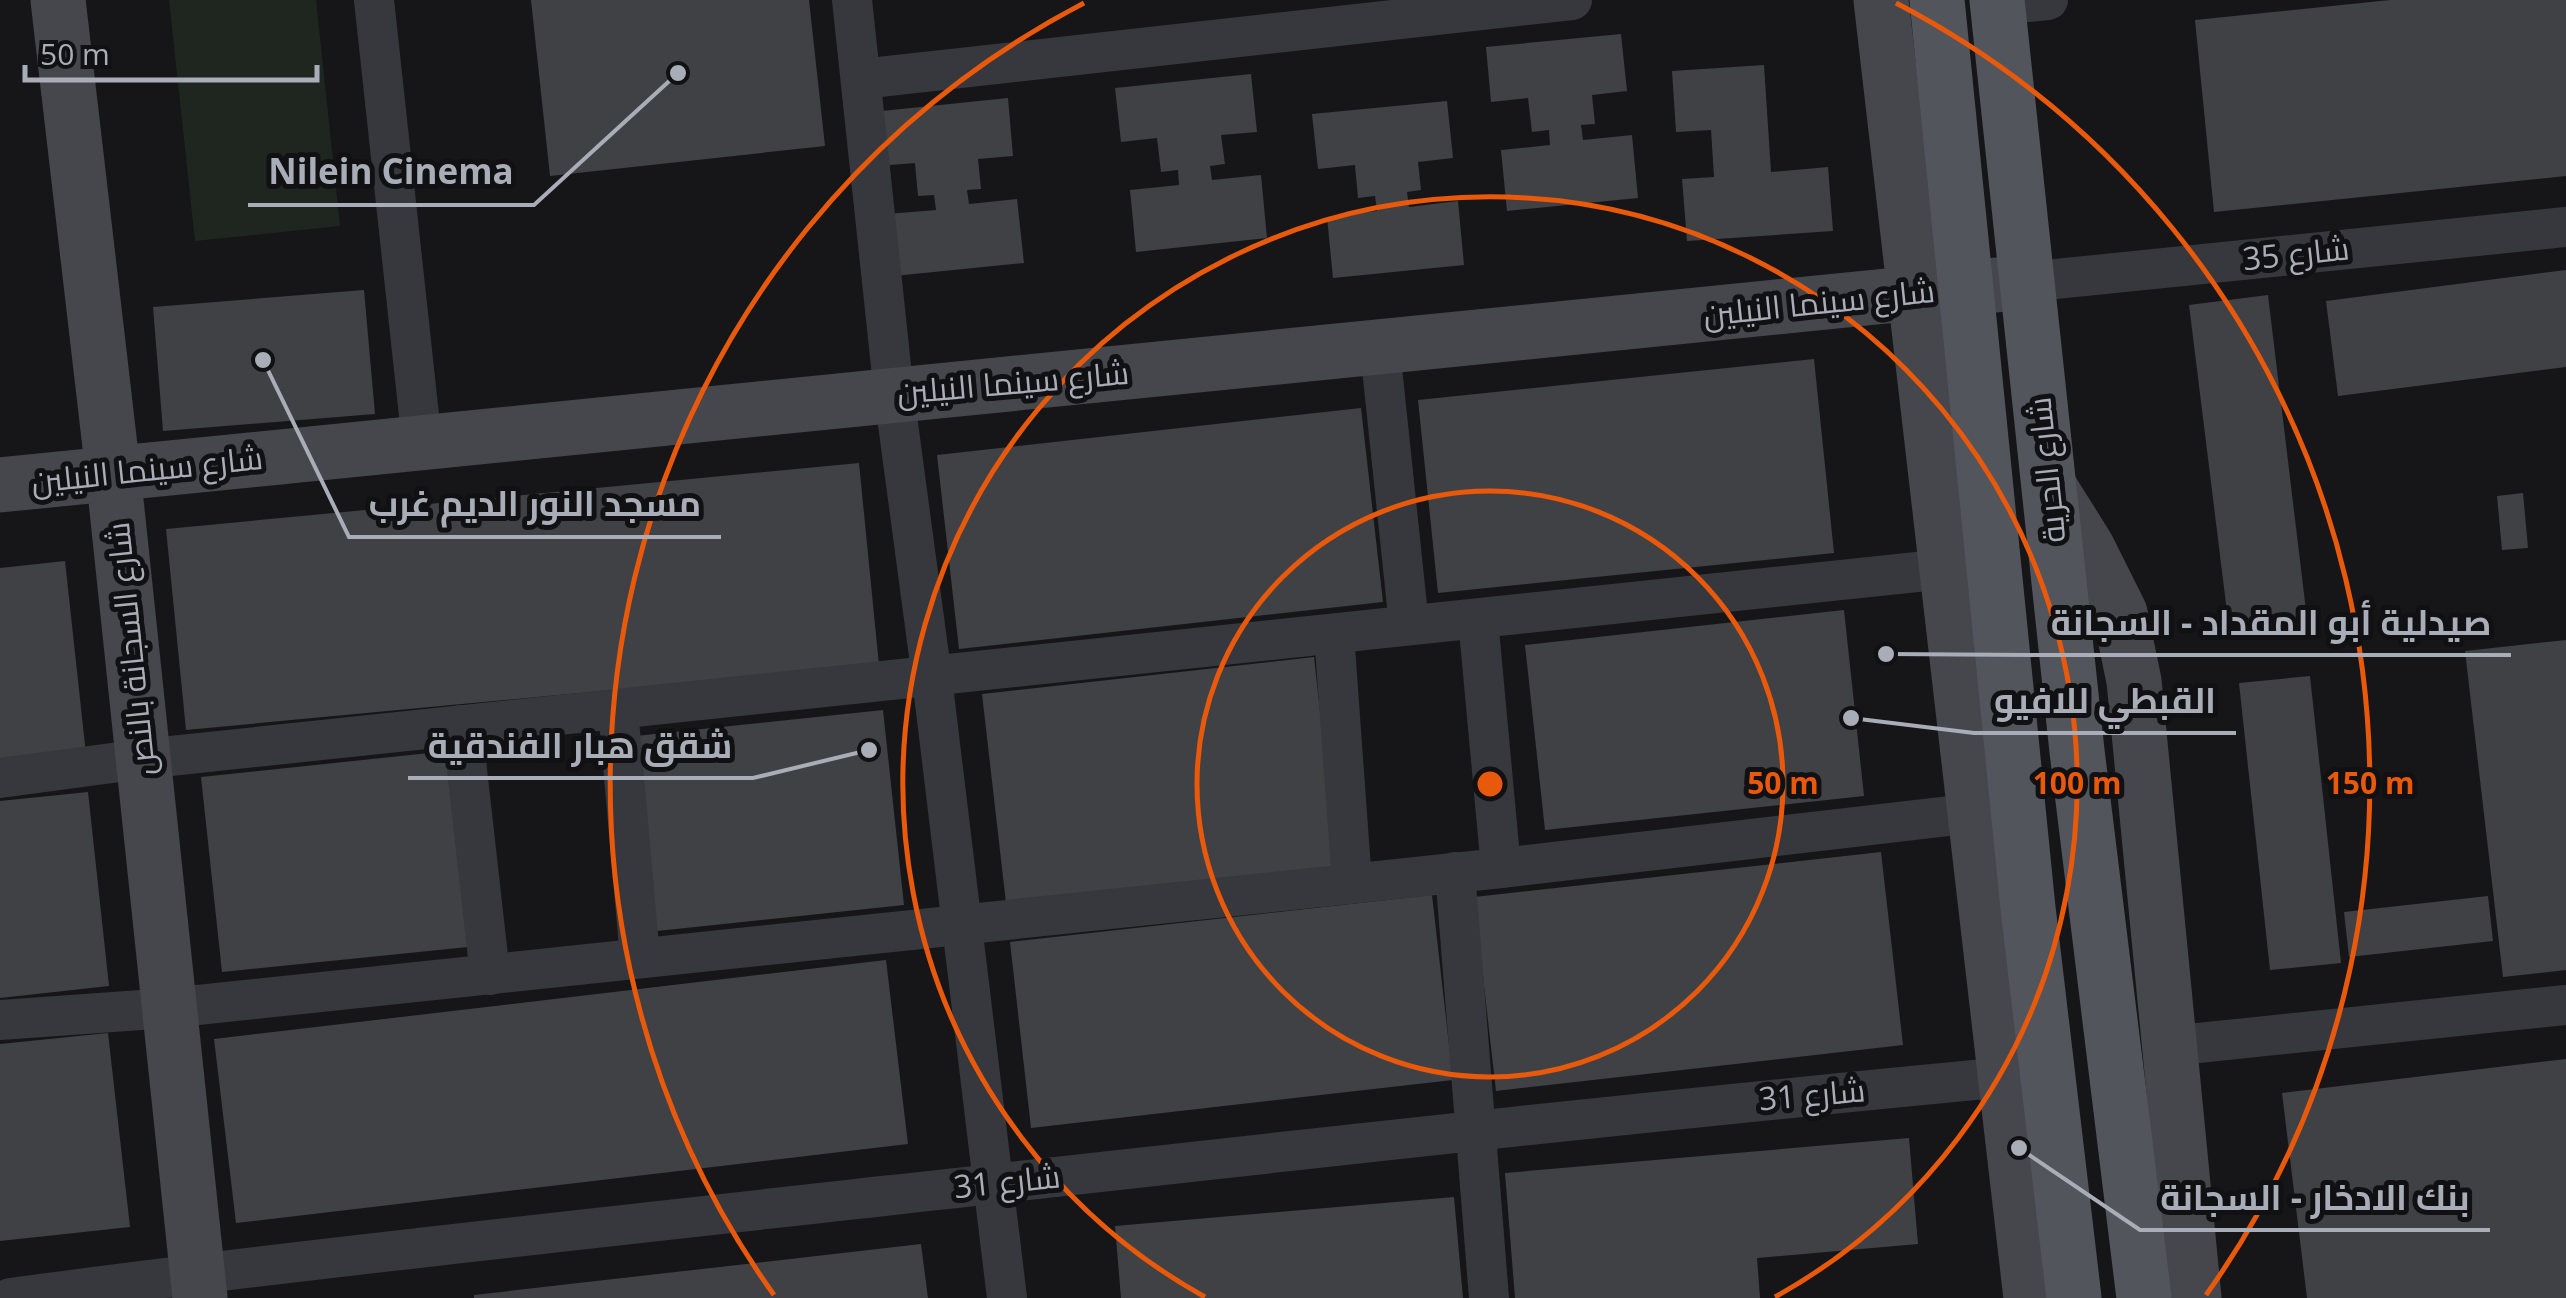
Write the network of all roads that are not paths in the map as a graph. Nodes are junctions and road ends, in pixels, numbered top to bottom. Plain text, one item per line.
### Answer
1 (58, 0) edge
2 (374, 0) edge
3 (852, 0) edge
4 (1572, 0) edge
5 (1881, 0) edge
6 (1936, 0) edge
7 (2014, 2) edge
8 (861, 79) junction
9 (2566, 226) edge
10 (2026, 282) junction
11 (1941, 290) junction
12 (1380, 349) junction
13 (894, 394) junction
14 (422, 443) junction
15 (113, 472) junction
16 (0, 485) edge
17 (2050, 488) junction
18 (1970, 566) junction
19 (1478, 619) junction
20 (1409, 625) junction
21 (1334, 634) junction
22 (932, 678) junction
23 (618, 709) junction
24 (462, 725) junction
25 (142, 759) junction
26 (0, 778) edge
27 (1976, 813) junction
28 (1500, 868) junction
29 (1455, 872) junction
30 (1352, 883) junction
31 (962, 924) junction
32 (640, 958) junction
33 (490, 974) junction
34 (2566, 1005) edge
35 (170, 1008) junction
36 (0, 1020) edge
37 (2169, 1046) junction
38 (2006, 1077) junction
39 (1478, 1130) junction
40 (995, 1184) junction
41 (199, 1286) edge
42 (10, 1298) edge
43 (1007, 1298) edge
44 (1489, 1298) edge
45 (2031, 1298) edge
46 (2074, 1298) edge
47 (2144, 1298) edge
48 (2194, 1298) edge

1 - 15 street, شارع السجانة بالنص
2 - 14 street
3 - 8 street
4 - 8 street
5 - 11 street
6 - 11 main road, شارع الحرية
7 - 10 main road, شارع الحرية
8 - 13 street
9 - 10 street, شارع 35
10 - 11 street, شارع سينما النيلين
10 - 17 main road, شارع الحرية
11 - 12 street, شارع سينما النيلين
11 - 18 main road, شارع الحرية
12 - 13 street, شارع سينما النيلين
12 - 20 street
13 - 14 street, شارع سينما النيلين
13 - 22 street
14 - 15 street, شارع سينما النيلين
15 - 16 street, شارع سينما النيلين
15 - 25 street, شارع السجانة بالنص
17 - 37 street
17 - 47 main road, شارع الحرية
18 - 19 street
18 - 27 street
18 - 46 main road, شارع الحرية
19 - 20 street
19 - 28 street
20 - 21 street
21 - 22 street
21 - 30 street
22 - 23 street
22 - 31 street
23 - 24 street
23 - 32 street
24 - 25 street
24 - 33 street
25 - 26 street
25 - 35 street, شارع السجانة بالنص
27 - 28 street
27 - 38 street
28 - 29 street
29 - 30 street
29 - 39 street
30 - 31 street
31 - 32 street
31 - 40 street
32 - 33 street
33 - 35 street
34 - 37 street
35 - 36 street
35 - 41 street, شارع السجانة بالنص
37 - 48 street
38 - 39 street, شارع 31
38 - 45 street
39 - 40 street, شارع 31
39 - 44 street
40 - 41 street, شارع 31
40 - 43 street
41 - 42 street, شارع 31

